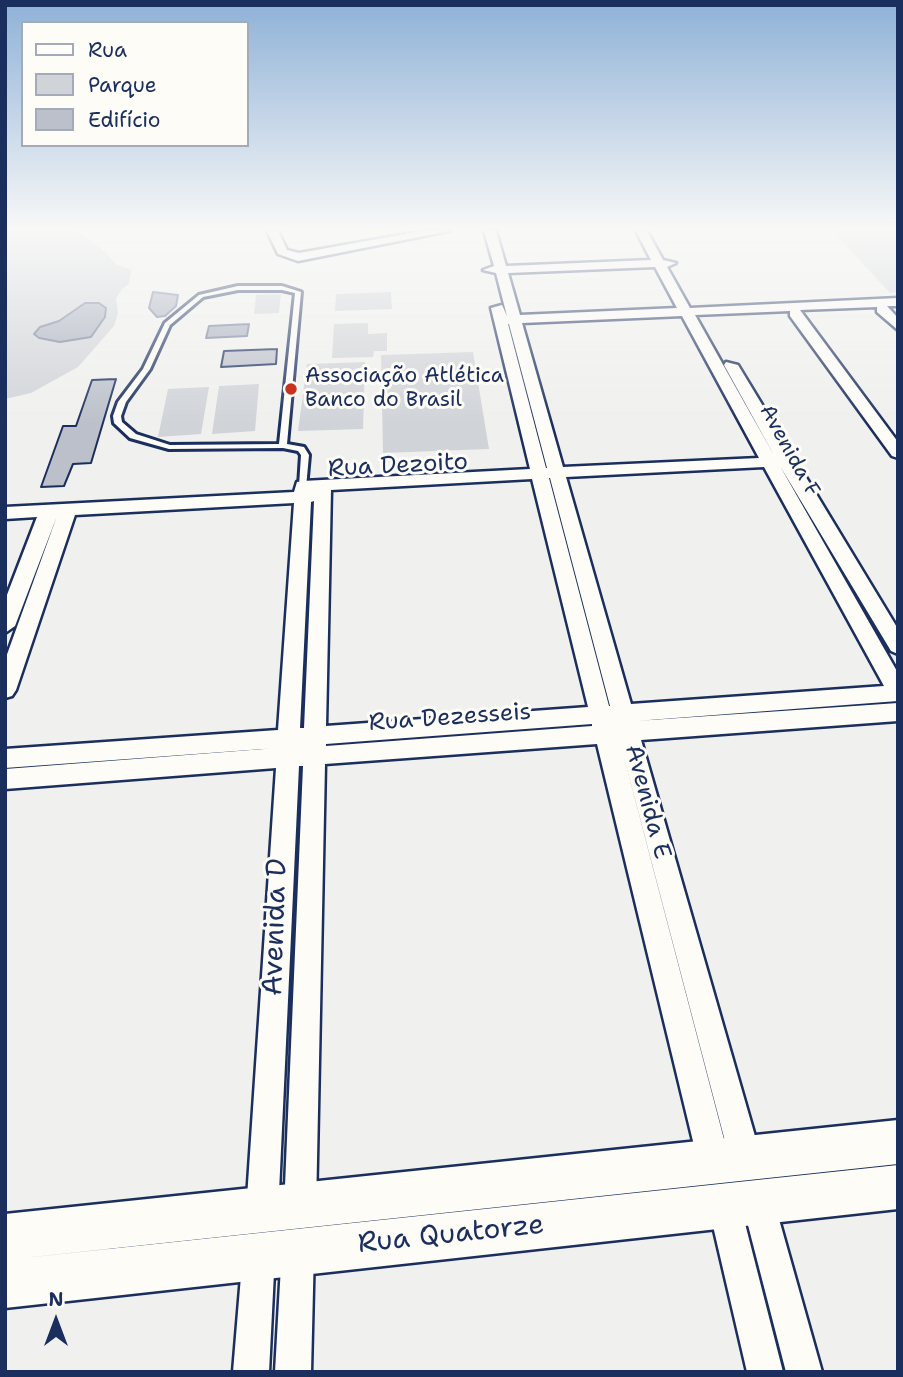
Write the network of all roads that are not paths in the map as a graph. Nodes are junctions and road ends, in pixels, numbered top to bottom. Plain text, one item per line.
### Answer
1 (205, 295) edge
2 (298, 295) edge
3 (501, 295) edge
4 (684, 295) edge
5 (898, 302) edge
6 (898, 308) edge
7 (882, 309) junction
8 (795, 313) junction
9 (695, 315) junction
10 (508, 323) junction
11 (898, 326) edge
12 (283, 446) junction
13 (898, 453) edge
14 (781, 467) junction
15 (549, 479) junction
16 (311, 487) junction
17 (58, 511) junction
18 (5, 513) edge
19 (27, 624) junction
20 (5, 625) edge
21 (898, 646) edge
22 (5, 690) edge
23 (898, 692) edge
24 (898, 712) edge
25 (613, 723) junction
26 (301, 746) junction
27 (5, 759) edge
28 (5, 779) edge
29 (898, 1142) edge
30 (730, 1159) junction
31 (898, 1187) edge
32 (742, 1204) junction
33 (281, 1207) junction
34 (5, 1237) edge
35 (278, 1254) junction
36 (5, 1284) edge
37 (251, 1372) edge
38 (293, 1372) edge
39 (765, 1372) edge
40 (804, 1372) edge

1 - 12 lane
2 - 12 lane
3 - 10 street, Avenida E
4 - 9 street, Avenida F
5 - 9 street
6 - 7 street
7 - 8 street
7 - 11 street
8 - 9 street
8 - 13 street
9 - 10 street
9 - 14 street, Avenida F
9 - 14 street, Avenida F
10 - 15 street, Avenida E
10 - 15 street, Avenida E
12 - 16 lane
14 - 15 street, Rua Dezoito
14 - 21 street, Avenida F
14 - 23 street, Avenida F
15 - 16 street, Rua Dezoito
15 - 25 street, Avenida E
16 - 17 street, Rua Dezoito
16 - 26 street, Avenida D
17 - 18 street, Rua Dezoito
17 - 19 street
17 - 20 street
19 - 20 street
19 - 22 street
23 - 25 street, Rua Dezesseis
24 - 25 street, Rua Dezesseis
25 - 26 street, Rua Dezesseis
25 - 30 street, Avenida E
26 - 27 street, Rua Dezesseis
26 - 28 street, Rua Dezesseis
26 - 33 street, Avenida D
26 - 33 street, Avenida D
29 - 30 street, Rua Quatorze
30 - 32 street, Avenida E
30 - 33 street, Rua Quatorze
31 - 32 street, Rua Quatorze
32 - 35 street, Rua Quatorze
32 - 39 street, Avenida E
32 - 40 street, Avenida E
33 - 34 street, Rua Quatorze
33 - 35 street, Avenida D
33 - 35 street, Avenida D
35 - 36 street, Rua Quatorze
35 - 37 street, Avenida D
35 - 38 street, Avenida D

